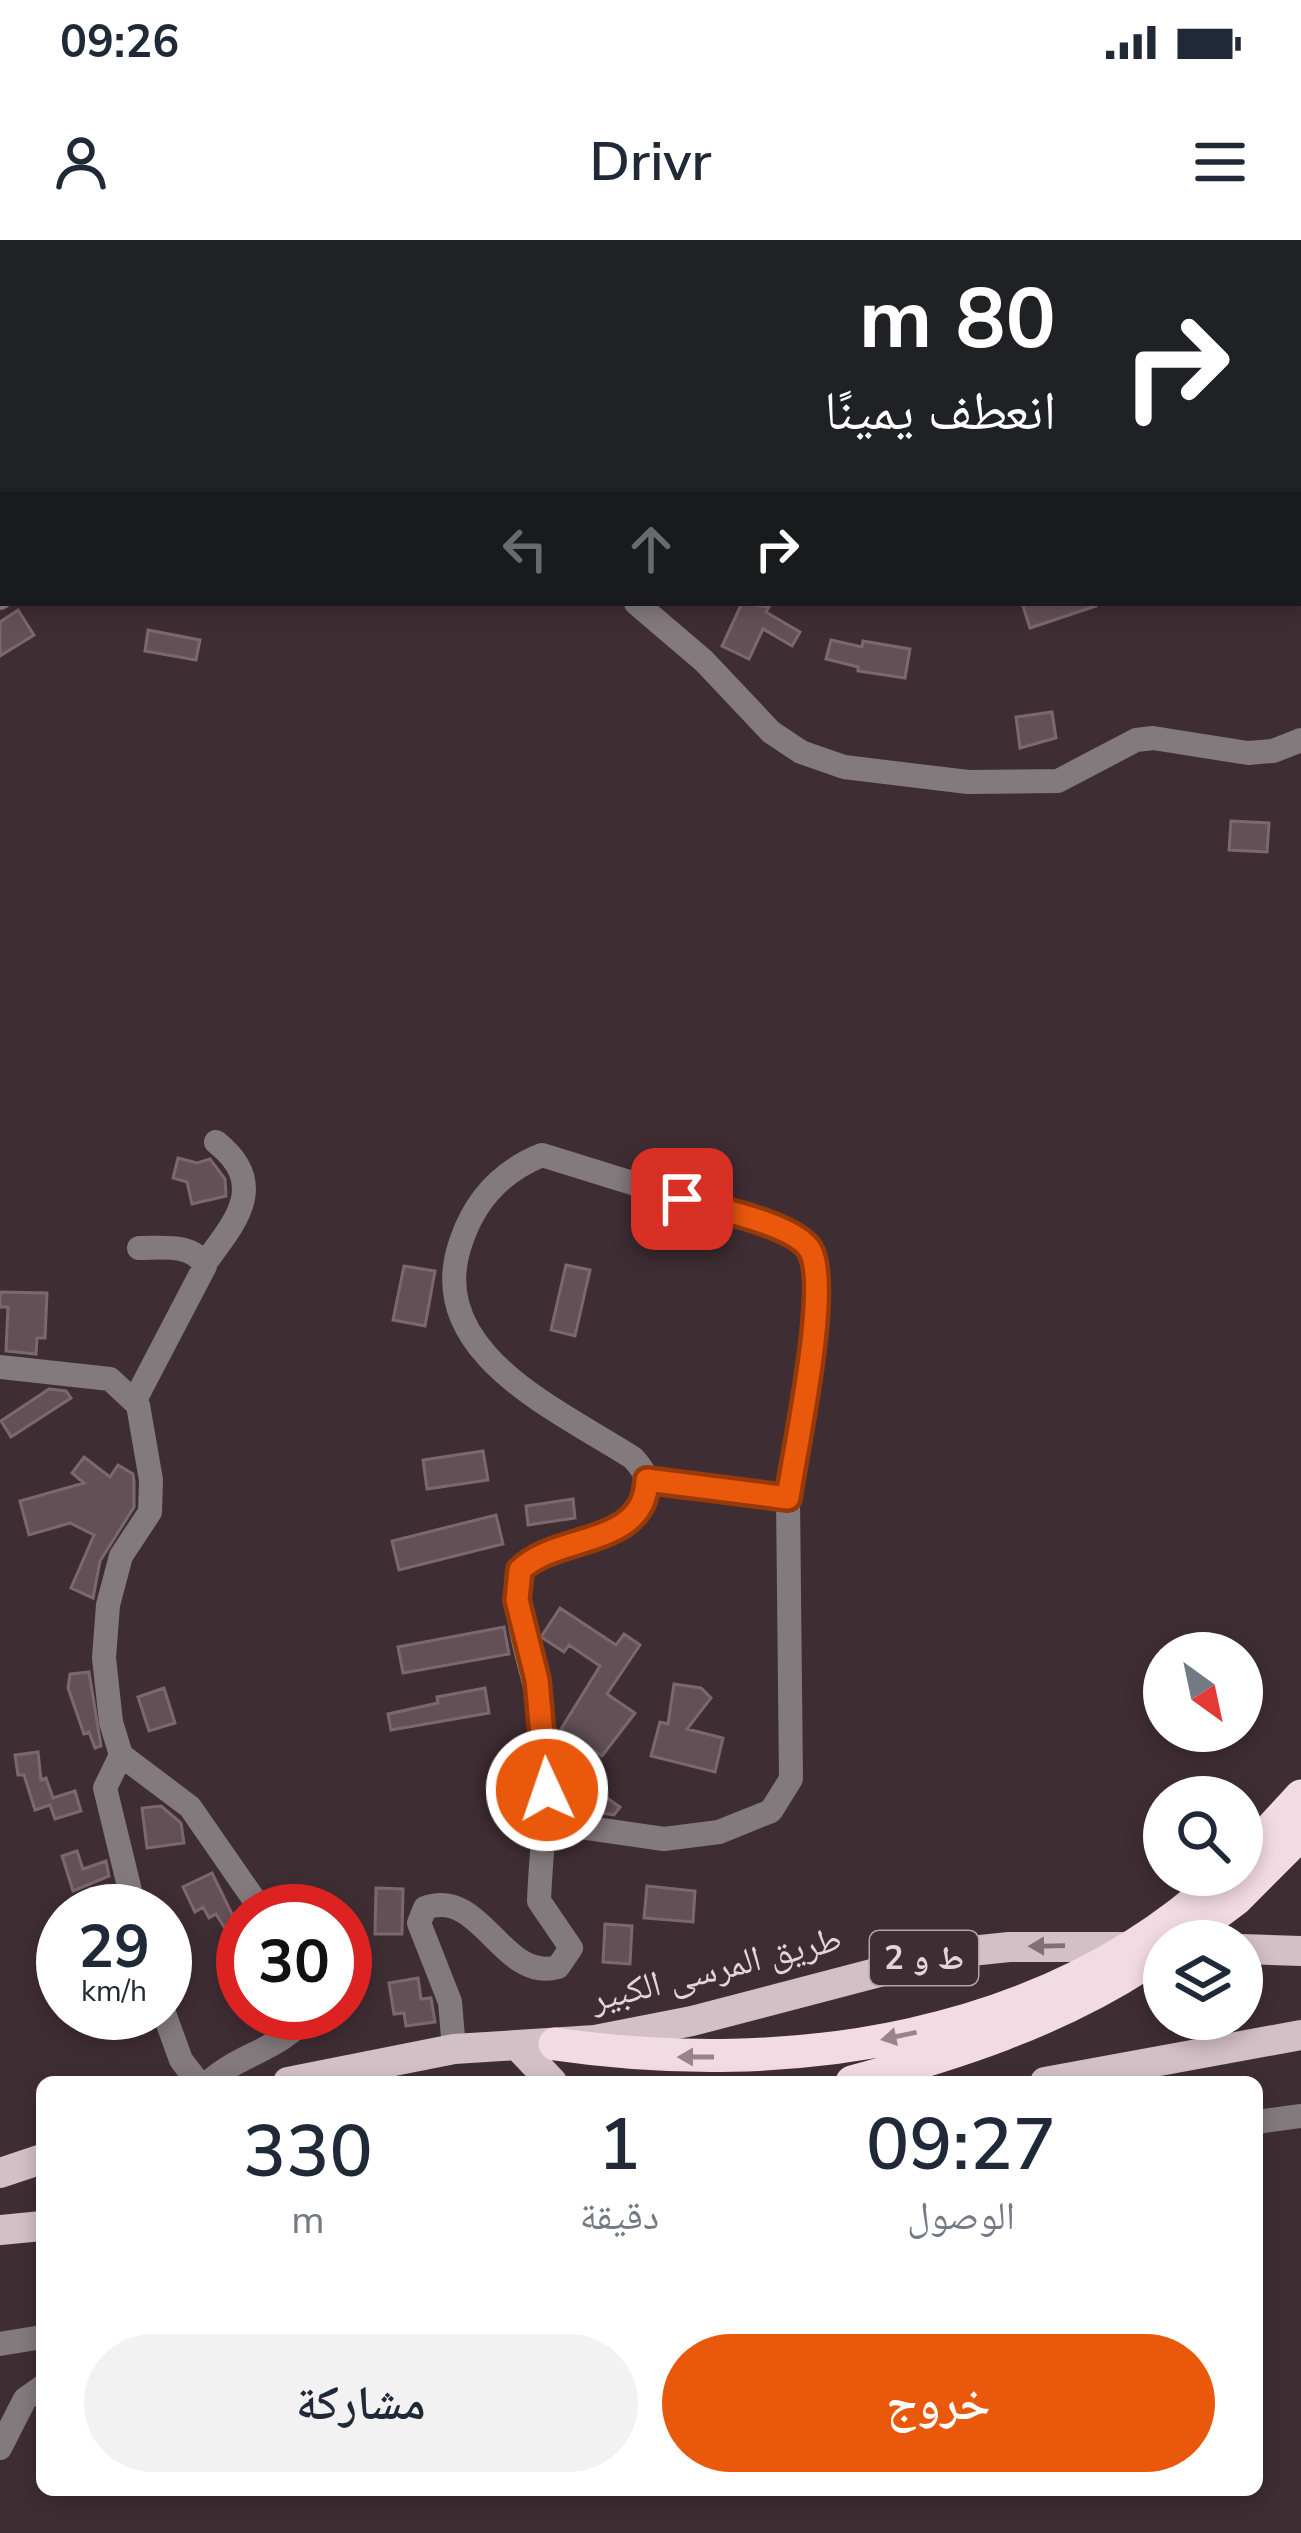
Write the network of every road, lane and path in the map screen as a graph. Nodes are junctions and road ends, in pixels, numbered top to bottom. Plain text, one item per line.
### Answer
1 (640, 606) edge
2 (1301, 740) edge
3 (216, 1142) dead end
4 (139, 1249) dead end
5 (205, 1263) junction
6 (0, 1367) edge
7 (135, 1400) junction
8 (647, 1480) junction
9 (788, 1498) junction
10 (121, 1755) junction
11 (1301, 1796) edge
12 (546, 1822) junction
13 (1276, 1843) edge
14 (128, 1884) edge
15 (243, 1884) edge
16 (1199, 1896) edge
17 (1209, 1920) edge
18 (1143, 1949) edge
19 (1263, 1950) edge
20 (1301, 1952) edge
21 (1143, 1961) edge
22 (1301, 2035) edge
23 (174, 2040) edge
24 (282, 2040) edge
25 (555, 2044) junction
26 (518, 2046) junction
27 (454, 2049) junction
28 (193, 2076) edge
29 (217, 2076) edge
30 (318, 2076) edge
31 (546, 2076) edge
32 (871, 2076) edge
33 (1078, 2076) edge
34 (1301, 2116) edge
35 (1263, 2121) edge
36 (36, 2161) edge
37 (0, 2173) edge
38 (36, 2227) edge
39 (0, 2230) edge
40 (36, 2338) edge
41 (0, 2344) edge
42 (36, 2391) edge
43 (0, 2448) edge

1 - 2 street
3 - 5 street
4 - 5 street
5 - 7 street
6 - 7 street
7 - 10 street
8 - 9 street
8 - 9 street
8 - 12 street
9 - 12 street
10 - 14 street
10 - 15 street
11 - 13 highway
12 - 27 street
13 - 17 highway
16 -> 25 highway
18 -> 25 main road, طريق المرسى الكبير / ط و 2
19 - 20 main road
21 - 32 highway
22 - 33 main road
23 - 28 street
24 - 29 street
25 - 26 main road, طريق المرسى الكبير
26 - 27 main road, طريق المرسى الكبير
26 - 31 main road
27 - 30 main road, طريق المرسى الكبير
34 - 35 street
36 - 37 main road
38 - 39 main road
40 - 41 street
42 - 43 street

